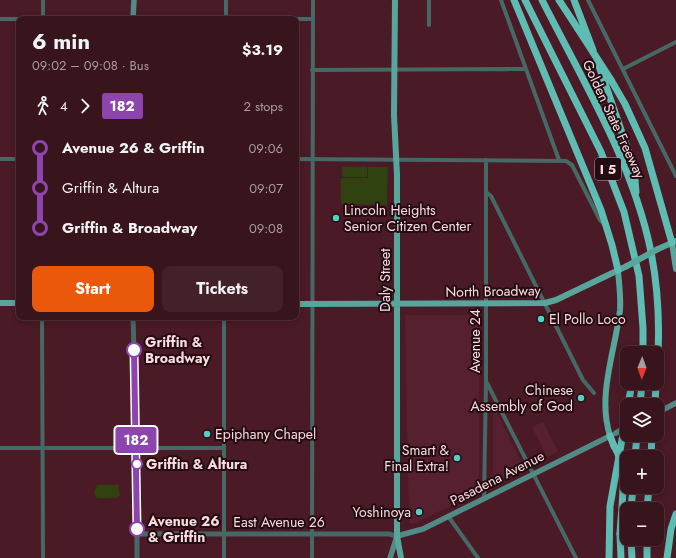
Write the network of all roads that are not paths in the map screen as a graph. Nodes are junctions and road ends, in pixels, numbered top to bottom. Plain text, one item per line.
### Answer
1 (43, 0) edge
2 (134, 0) edge
3 (226, 0) edge
4 (313, 0) edge
5 (395, 0) edge
6 (429, 0) edge
7 (501, 0) edge
8 (514, 0) edge
9 (525, 0) edge
10 (542, 0) edge
11 (559, 0) edge
12 (574, 0) edge
13 (588, 0) edge
14 (44, 16) edge
15 (133, 16) edge
16 (226, 16) edge
17 (0, 19) edge
18 (16, 19) edge
19 (299, 19) edge
20 (312, 19) junction
21 (429, 25) dead end
22 (676, 42) edge
23 (526, 69) junction
24 (623, 69) junction
25 (312, 70) junction
26 (394, 70) junction
27 (0, 159) edge
28 (16, 159) edge
29 (299, 159) edge
30 (313, 159) junction
31 (397, 159) junction
32 (486, 160) junction
33 (559, 160) junction
34 (676, 176) edge
35 (486, 192) junction
36 (638, 204) junction
37 (606, 225) junction
38 (674, 242) edge
39 (676, 269) edge
40 (618, 270) junction
41 (0, 303) edge
42 (16, 303) edge
43 (545, 303) junction
44 (299, 304) edge
45 (312, 304) junction
46 (397, 304) junction
47 (486, 304) junction
48 (42, 320) edge
49 (133, 320) edge
50 (224, 320) edge
51 (643, 346) edge
52 (659, 346) edge
53 (486, 383) junction
54 (594, 393) dead end
55 (676, 403) edge
56 (664, 409) edge
57 (620, 430) edge
58 (613, 434) junction
59 (622, 442) edge
60 (0, 448) edge
61 (42, 448) junction
62 (137, 448) junction
63 (224, 448) junction
64 (533, 474) junction
65 (484, 498) junction
66 (676, 514) edge
67 (448, 516) junction
68 (137, 534) junction
69 (225, 534) junction
70 (312, 535) junction
71 (397, 536) junction
72 (631, 546) edge
73 (647, 546) edge
74 (647, 557) edge
75 (42, 558) edge
76 (137, 558) edge
77 (224, 558) edge
78 (312, 558) edge
79 (390, 558) edge
80 (401, 558) edge
81 (478, 558) edge
82 (576, 558) edge
83 (609, 558) edge
84 (621, 558) edge
85 (632, 558) edge
86 (667, 558) edge

1 - 14 street
2 - 15 main road
3 - 16 street
4 - 20 street
5 - 26 main road, Daly Street
6 - 21 street
7 - 23 street
8 - 37 highway
9 - 51 highway, Golden State Freeway / I 5
10 - 36 highway, Golden State Freeway / I 5
11 - 38 highway, bridge
12 - 36 highway
13 - 24 street
17 - 18 street
19 - 20 street
20 - 25 street
22 - 24 street
23 - 26 street
23 - 33 street
24 - 34 street
25 - 26 street
25 - 30 street
26 - 31 main road, Daly Street
27 - 28 street
29 - 30 street
30 - 31 street
30 - 45 street
31 - 32 street
31 - 46 main road, Daly Street
32 - 33 street
32 - 35 street, Avenue 24
33 - 37 street
35 - 43 street
35 - 47 street, Avenue 24
36 - 52 highway, Golden State Freeway / I 5
37 - 40 highway
38 - 39 main road
38 - 40 main road, North Broadway, bridge
40 - 43 main road, North Broadway
40 - 58 main road
41 - 42 main road
43 - 47 main road, North Broadway
43 - 54 street
44 - 45 main road, North Broadway
45 - 46 main road, North Broadway
45 - 70 street
46 - 47 main road, North Broadway
46 - 71 main road, Daly Street
47 - 53 street, Avenue 24
48 - 61 street
49 - 62 street
50 - 63 street
53 - 64 street
53 - 65 street, Avenue 24
55 - 56 main road
57 - 58 main road, Pasadena Avenue, bridge
58 - 64 main road, Pasadena Avenue
58 - 84 highway, bridge
59 - 83 highway
60 - 61 street
61 - 62 street
61 - 75 street
62 - 63 street
62 - 68 street
63 - 69 street
64 - 65 main road, Pasadena Avenue
64 - 82 street
65 - 67 main road, Pasadena Avenue
66 - 86 highway
67 - 71 main road, Pasadena Avenue
67 - 81 street
68 - 69 street, East Avenue 26
68 - 76 street
69 - 70 street, East Avenue 26
69 - 77 street
70 - 71 street, East Avenue 26
70 - 78 street
71 - 79 main road
71 - 80 main road, Daly Street
72 - 85 highway
73 - 74 highway

